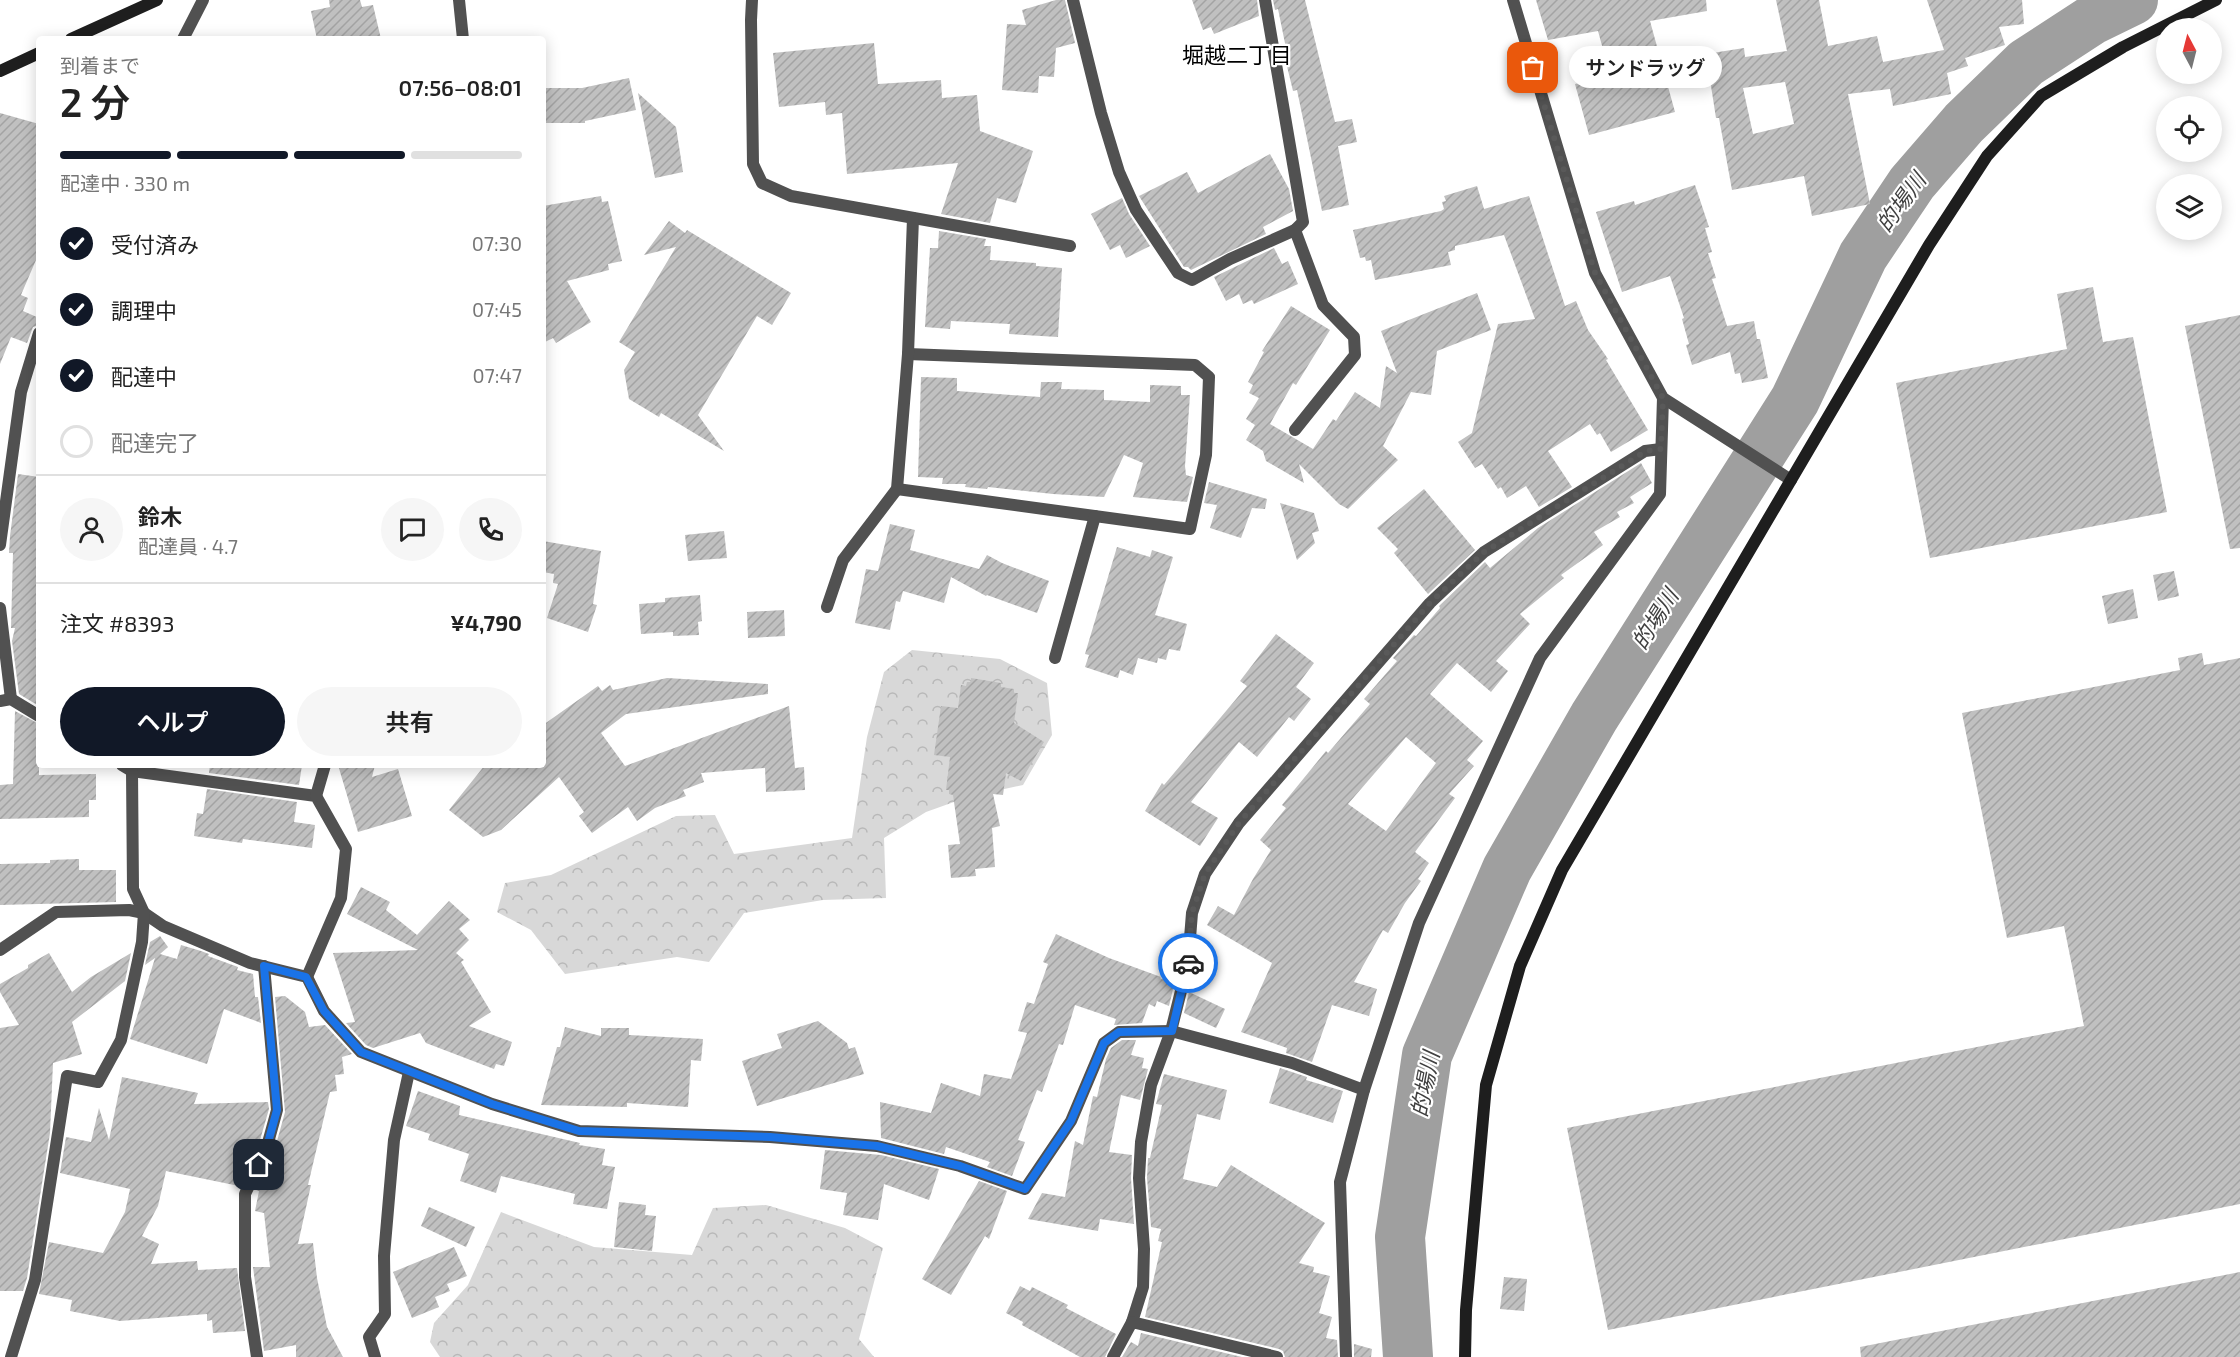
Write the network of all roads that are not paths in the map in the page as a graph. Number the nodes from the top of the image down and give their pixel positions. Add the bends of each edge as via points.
1 (157, 0) edge
2 (202, 0) edge
3 (459, 0) edge
4 (752, 0) edge
5 (1073, 0) edge
6 (1265, 0) edge
7 (1513, 0) edge
8 (2216, 0) edge
9 (78, 36) edge
10 (184, 36) edge
11 (463, 36) edge
12 (36, 54) edge
13 (0, 71) edge
14 (913, 218) junction
15 (1294, 230) junction
16 (1070, 246) dead end
17 (36, 343) edge
18 (908, 354) junction
19 (1663, 398) junction
20 (1295, 430) dead end
21 (1661, 449) junction
22 (1791, 480) junction
23 (897, 489) junction
24 (1095, 516) junction
25 (0, 545) edge
26 (827, 607) dead end
27 (0, 608) edge
28 (1055, 658) dead end
29 (5, 700) edge
30 (36, 715) edge
31 (127, 768) edge
32 (324, 768) edge
33 (316, 796) junction
34 (144, 914) junction
35 (0, 950) edge
36 (264, 966) junction
37 (306, 977) junction
38 (1172, 1031) junction
39 (409, 1072) junction
40 (1364, 1090) junction
41 (1132, 1322) junction
42 (11, 1357) edge
43 (257, 1357) edge
44 (375, 1357) edge
45 (1113, 1357) edge
46 (1277, 1357) edge
47 (1346, 1357) edge
48 (1465, 1357) edge

1 - 9 street
2 - 10 street
3 - 11 street
4 - 14 street via 753,164 762,183 792,196
5 - 15 street via 1119,172 1136,210 1178,273 1192,280
6 - 15 street via 1303,222
7 - 19 street via 1595,273
8 - 22 street via 2123,47 2041,96 1986,156
12 - 13 street
14 - 16 street
14 - 18 street
15 - 20 street via 1323,305 1354,337 1355,355
17 - 25 street via 21,392
18 - 23 street
18 - 24 street via 1195,365 1209,377 1206,455 1190,529
19 - 21 street
19 - 22 street
21 - 38 street via 1646,451 1484,552 1430,603 1239,823 1205,874 1192,913 1188,963
21 - 40 street via 1660,494 1540,658 1419,923
22 - 48 street via 1562,870 1520,966 1486,1085
23 - 24 street
23 - 26 street via 843,560
24 - 28 street
27 - 29 street
29 - 30 street
31 - 33 street
31 - 34 street via 133,889
32 - 33 street
33 - 37 street via 346,849 341,898
34 - 35 street via 129,910 56,912
34 - 36 street via 163,926
34 - 42 street via 122,1040 98,1082 67,1076 35,1281
36 - 37 street
36 - 43 street via 277,1110 266,1150 245,1194 245,1277
37 - 39 street via 324,1011 361,1052
38 - 39 street via 1119,1032 1104,1043 1071,1121 1025,1189 960,1166 877,1146 770,1137 579,1131 492,1104
38 - 40 street via 1292,1064
38 - 41 street via 1151,1085 1141,1142 1143,1287
39 - 44 street via 393,1140 384,1256 385,1314 369,1337
40 - 47 street via 1340,1182
41 - 45 street
41 - 46 street

